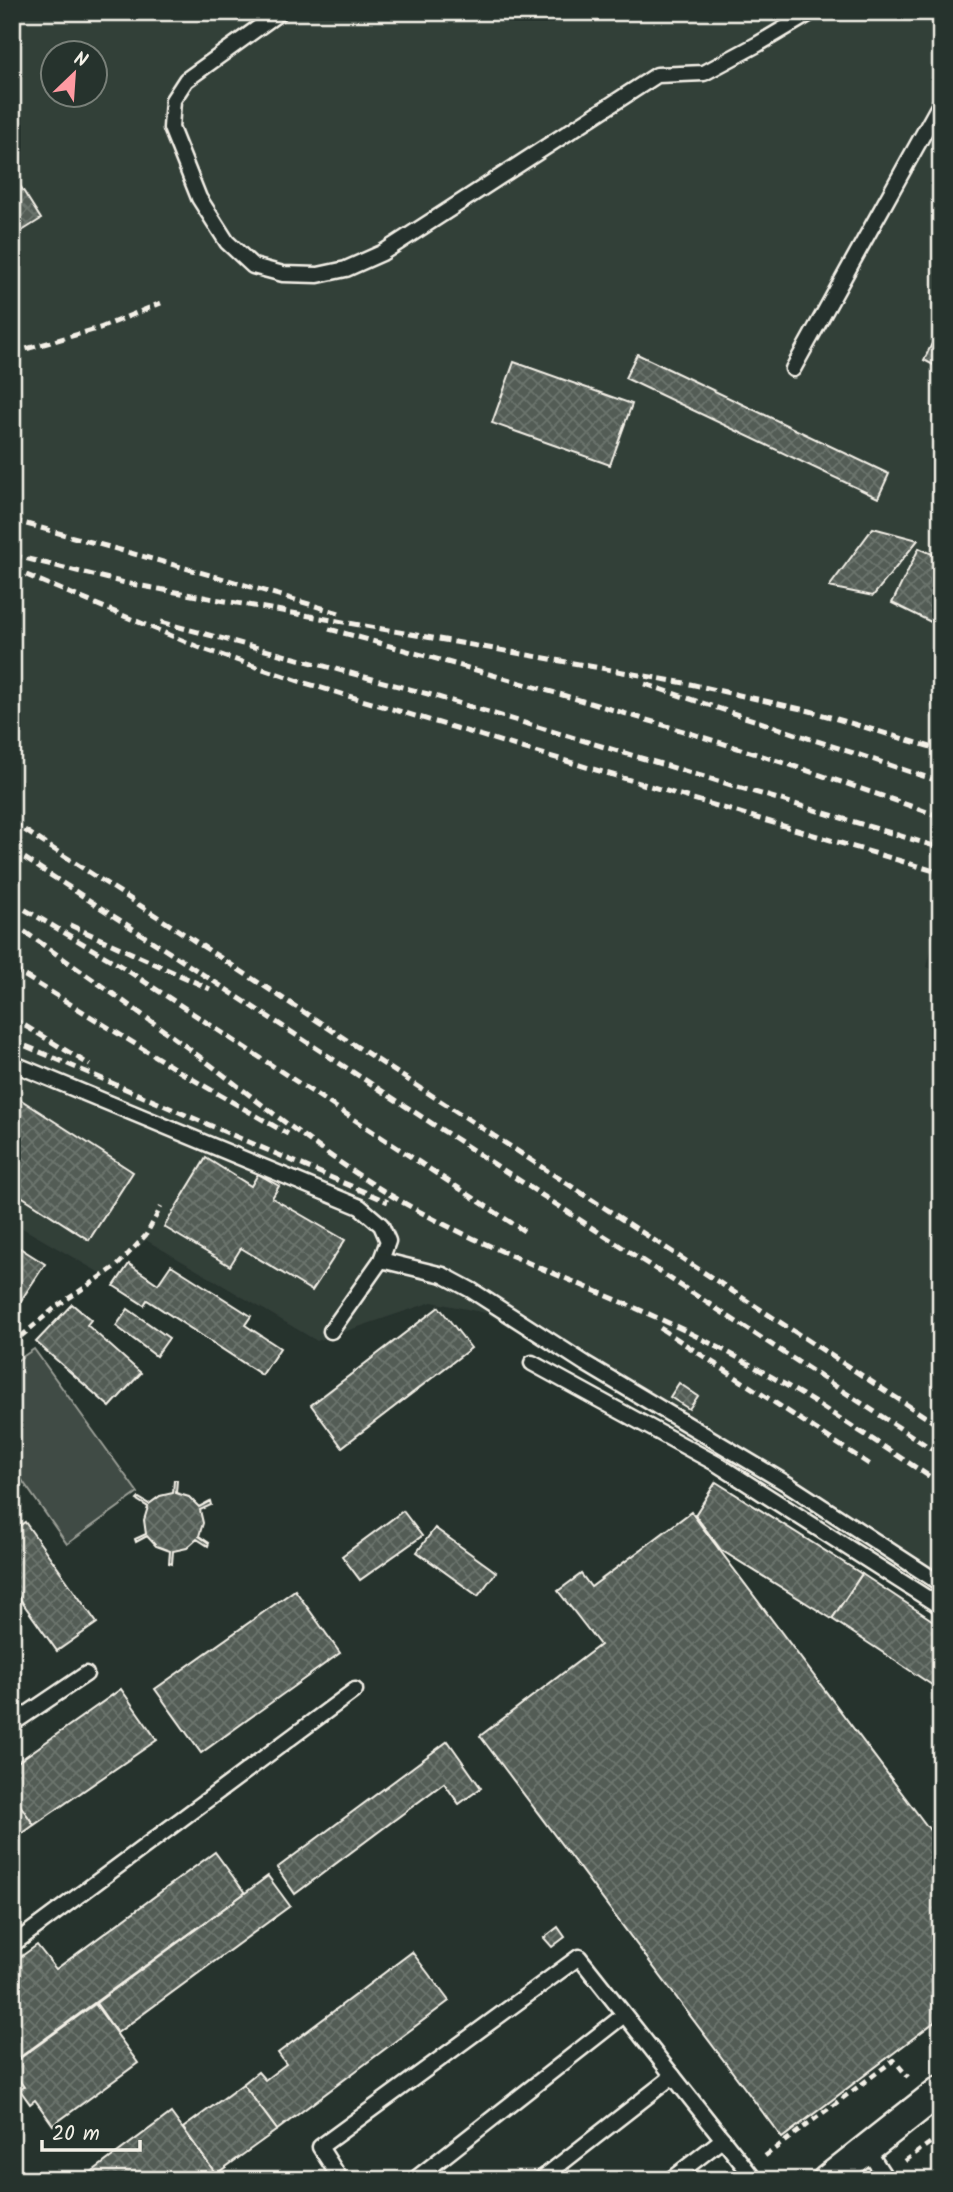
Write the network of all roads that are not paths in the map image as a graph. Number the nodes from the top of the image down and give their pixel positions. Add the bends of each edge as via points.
1 (280, 12) edge
2 (812, 12) edge
3 (941, 102) edge
4 (793, 369) dead end
5 (12, 1063) edge
6 (381, 1260) junction
7 (331, 1331) dead end
8 (532, 1363) dead end
9 (941, 1584) edge
10 (941, 1607) edge
11 (86, 1674) dead end
12 (355, 1690) dead end
13 (14, 1720) edge
14 (12, 1945) edge
15 (624, 2015) junction
16 (673, 2076) junction
17 (934, 2095) edge
18 (723, 2139) junction
19 (866, 2148) junction
20 (886, 2178) edge
21 (341, 2180) edge
22 (414, 2180) edge
23 (540, 2180) edge
24 (670, 2180) edge
25 (755, 2180) edge
26 (827, 2180) edge

1 - 2 lane via 186,80 173,100 171,128 199,198 227,242 253,266 283,274 318,275 382,253 657,75 704,73
3 - 4 lane
5 - 6 lane via 360,1207 381,1225 388,1241
6 - 7 lane
6 - 9 lane via 443,1275 471,1290
8 - 10 lane via 718,1464
11 - 13 lane
12 - 14 lane
15 - 16 lane
15 - 21 lane via 579,1957 320,2147
15 - 22 lane
16 - 18 lane
16 - 23 lane
17 - 19 street
18 - 24 lane
18 - 25 lane
19 - 20 lane
19 - 26 street

